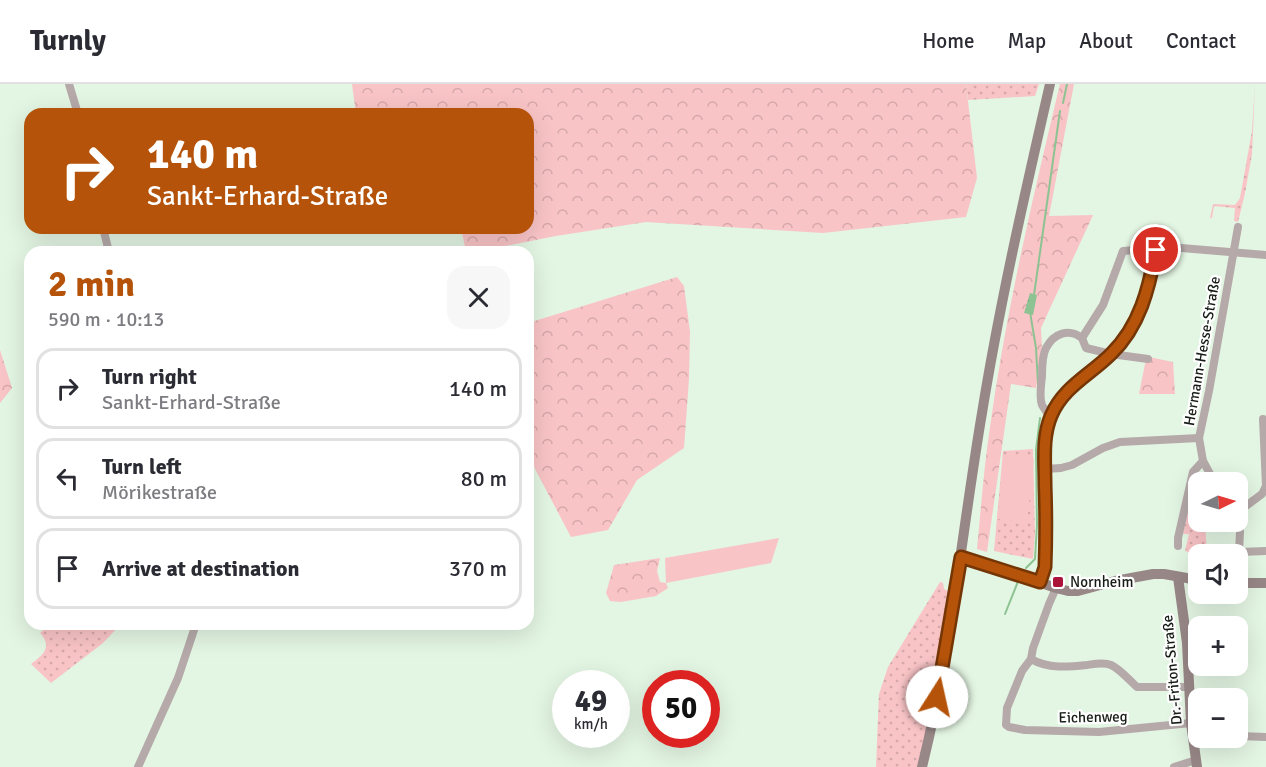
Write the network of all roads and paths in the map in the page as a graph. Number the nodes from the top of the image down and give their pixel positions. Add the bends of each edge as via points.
1 (69, 84) edge
2 (1050, 84) edge
3 (76, 108) edge
4 (1238, 227) dead end
5 (1159, 228) dead end
6 (1156, 248) junction
7 (1233, 252) junction
8 (1266, 255) edge
9 (1082, 338) junction
10 (1111, 354) junction
11 (1148, 359) dead end
12 (1050, 417) junction
13 (1263, 418) dead end
14 (1199, 438) junction
15 (1203, 461) junction
16 (1045, 469) junction
17 (1209, 472) edge
18 (1248, 504) edge
19 (1178, 546) dead end
20 (1266, 551) edge
21 (1248, 552) edge
22 (961, 557) junction
23 (1178, 577) junction
24 (1188, 578) edge
25 (1040, 582) junction
26 (1248, 583) edge
27 (1266, 583) edge
28 (1056, 588) junction
29 (194, 630) edge
30 (1030, 659) junction
31 (1190, 687) joint
32 (1188, 723) edge
33 (1248, 736) edge
34 (1266, 737) edge
35 (1196, 748) edge
36 (1197, 763) edge
37 (138, 767) edge
38 (922, 767) edge
39 (1174, 767) edge

1 - 3 street
2 - 22 main road via 1000,310
4 - 7 street, Hermann-Hesse-Straße
5 - 6 street
6 - 7 street
6 - 9 street via 1123,251 1106,299
6 - 10 street via 1149,288 1136,320
7 - 8 street
7 - 14 street, Hermann-Hesse-Straße
9 - 10 street via 1086,348
9 - 12 street via 1061,333 1046,349 1040,397
10 - 11 street
10 - 12 street via 1066,392
12 - 16 street
13 - 18 street via 1266,486
14 - 15 street, Hermann-Hesse-Straße
14 - 16 street via 1120,442 1072,465
15 - 17 street, Hermann-Hesse-Straße
15 - 19 street via 1193,472
16 - 25 street via 1045,567
20 - 21 street
22 - 25 main road
22 - 38 main road
23 - 24 main road
23 - 28 main road via 1146,574 1078,591
23 - 31 main road, Dr.-Friton-Straße
25 - 28 main road
26 - 27 main road
28 - 30 street
29 - 37 street via 178,678
30 - 31 street via 1053,666 1110,664 1137,687
30 - 32 street, Eichenweg via 1007,708 1009,728 1102,732
33 - 34 street
35 - 36 main road, Dr.-Friton-Straße
36 - 39 street

